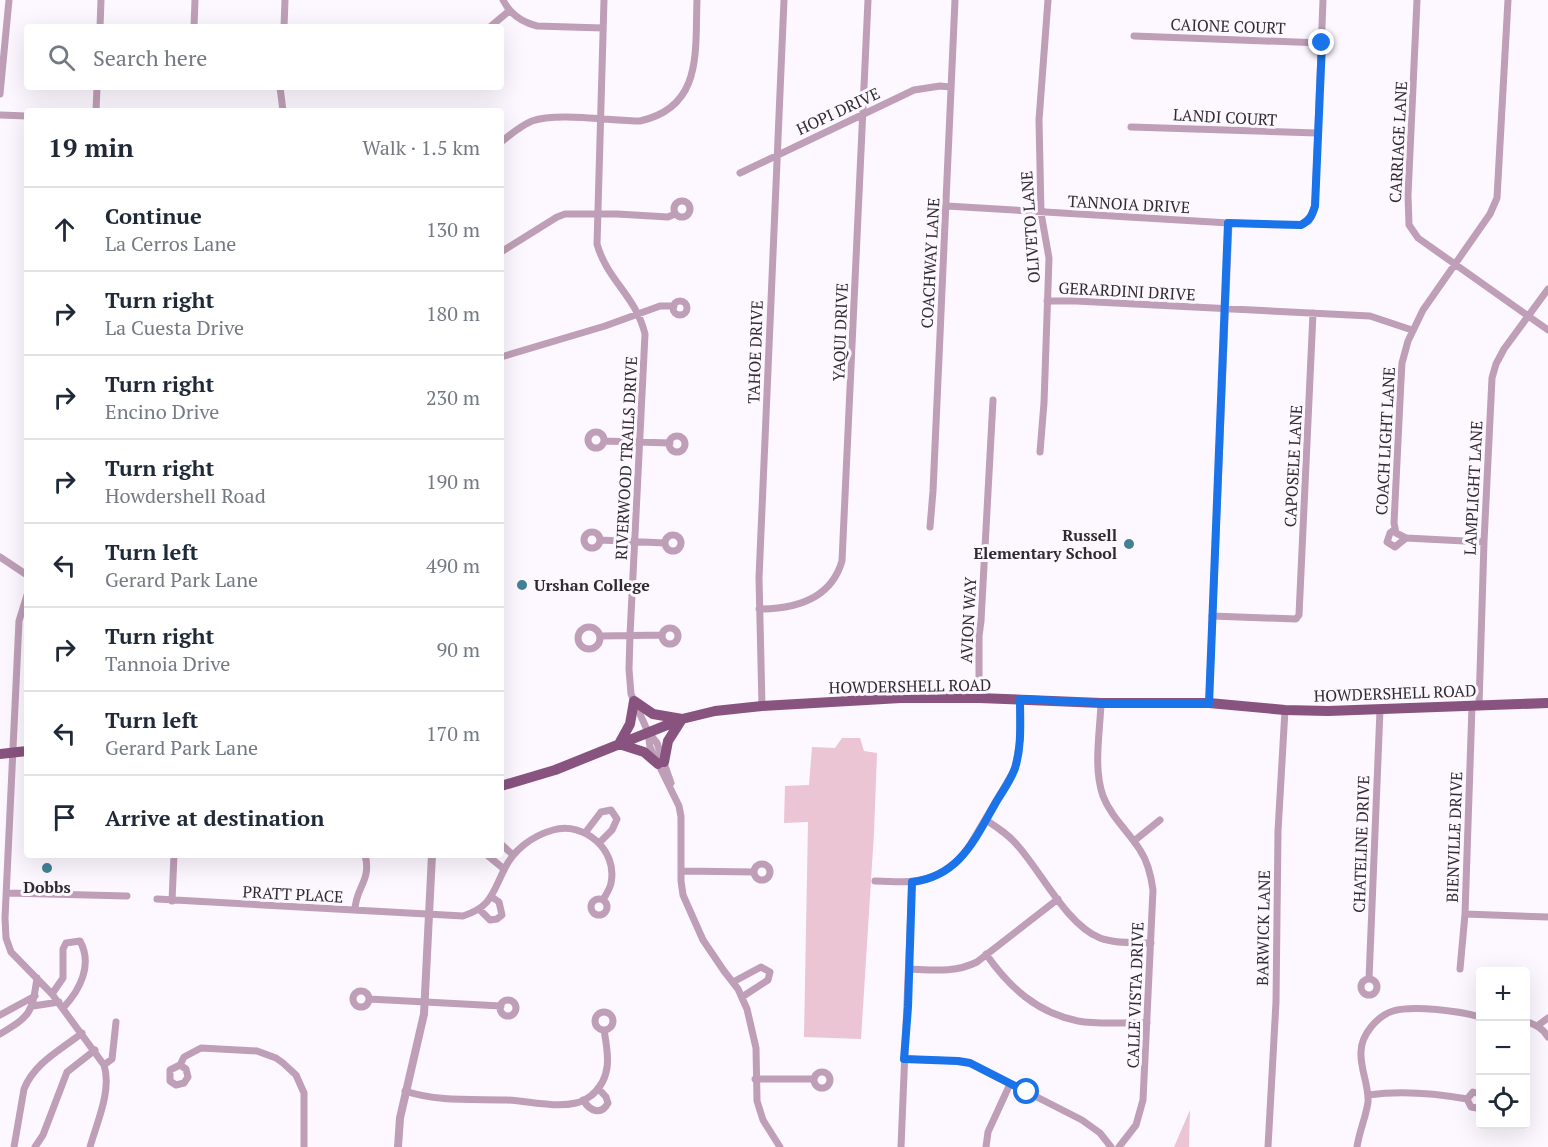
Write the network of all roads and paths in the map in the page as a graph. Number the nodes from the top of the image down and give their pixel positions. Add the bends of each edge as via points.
1 (9, 0) edge
2 (101, 0) edge
3 (195, 0) edge
4 (285, 0) edge
5 (503, 0) edge
6 (604, 0) edge
7 (697, 0) edge
8 (783, 0) edge
9 (868, 0) edge
10 (955, 0) edge
11 (1047, 0) edge
12 (1323, 0) edge
13 (1418, 0) edge
14 (1508, 0) edge
15 (509, 10) junction
16 (100, 24) edge
17 (194, 24) edge
18 (284, 24) edge
19 (493, 24) edge
20 (603, 28) junction
21 (1134, 36) dead end
22 (1322, 43) junction
23 (950, 87) junction
24 (97, 90) edge
25 (280, 90) edge
26 (0, 94) edge
27 (96, 108) edge
28 (283, 108) edge
29 (863, 114) junction
30 (0, 115) edge
31 (24, 116) edge
32 (602, 121) junction
33 (1131, 127) dead end
34 (1317, 133) junction
35 (504, 140) edge
36 (777, 155) junction
37 (740, 173) dead end
38 (947, 206) junction
39 (1041, 213) junction
40 (597, 214) junction
41 (675, 214) dead end
42 (1228, 223) junction
43 (504, 250) edge
44 (1454, 264) junction
45 (1548, 289) edge
46 (1047, 301) junction
47 (674, 306) dead end
48 (1224, 309) junction
49 (1313, 313) junction
50 (638, 314) junction
51 (1529, 317) junction
52 (1412, 330) junction
53 (1548, 330) edge
54 (504, 356) edge
55 (993, 400) dead end
56 (604, 441) dead end
57 (640, 442) junction
58 (670, 443) dead end
59 (1040, 452) dead end
60 (930, 527) dead end
61 (1395, 529) junction
62 (1406, 538) junction
63 (600, 540) dead end
64 (634, 541) junction
65 (1484, 542) junction
66 (665, 543) dead end
67 (0, 557) edge
68 (24, 573) edge
69 (24, 605) edge
70 (759, 609) junction
71 (1212, 616) junction
72 (630, 635) junction
73 (662, 635) dead end
74 (600, 636) dead end
75 (979, 698) junction
76 (1020, 699) junction
77 (634, 701) junction
78 (1101, 703) junction
79 (1548, 703) edge
80 (1209, 704) junction
81 (1476, 705) junction
82 (762, 706) junction
83 (1285, 710) junction
84 (1380, 710) junction
85 (682, 719) junction
86 (648, 732) junction
87 (618, 744) junction
88 (24, 751) edge
89 (13, 752) junction
90 (0, 754) edge
91 (661, 763) junction
92 (504, 785) edge
93 (986, 820) junction
94 (1160, 820) dead end
95 (585, 833) junction
96 (1134, 841) junction
97 (599, 843) junction
98 (504, 847) edge
99 (513, 855) junction
100 (174, 858) edge
101 (368, 858) edge
102 (432, 858) edge
103 (491, 858) edge
104 (504, 869) junction
105 (681, 871) junction
106 (754, 872) dead end
107 (875, 881) dead end
108 (912, 882) junction
109 (127, 896) dead end
110 (4, 897) edge
111 (492, 897) junction
112 (157, 899) dead end
113 (1058, 899) junction
114 (603, 900) dead end
115 (172, 901) junction
116 (479, 909) junction
117 (355, 910) junction
118 (428, 914) junction
119 (1465, 914) junction
120 (1548, 917) edge
121 (2, 927) edge
122 (1151, 943) junction
123 (987, 954) junction
124 (909, 969) junction
125 (1460, 969) dead end
126 (38, 978) junction
127 (1369, 979) dead end
128 (733, 982) junction
129 (52, 994) junction
130 (35, 996) junction
131 (742, 997) junction
132 (369, 999) dead end
133 (424, 1002) junction
134 (61, 1005) junction
135 (33, 1006) junction
136 (501, 1006) dead end
137 (0, 1015) edge
138 (1476, 1016) edge
139 (1548, 1018) edge
140 (116, 1022) dead end
141 (1147, 1023) junction
142 (1530, 1023) edge
143 (1537, 1026) junction
144 (604, 1030) dead end
145 (82, 1033) junction
146 (0, 1034) edge
147 (1547, 1034) edge
148 (95, 1050) junction
149 (904, 1059) junction
150 (104, 1065) junction
151 (180, 1065) dead end
152 (755, 1079) junction
153 (814, 1079) dead end
154 (1010, 1084) junction
155 (598, 1088) junction
156 (405, 1091) junction
157 (1476, 1093) edge
158 (1368, 1095) junction
159 (1467, 1099) junction
160 (584, 1100) junction
161 (1476, 1108) edge
162 (14, 1147) edge
163 (35, 1147) edge
164 (90, 1147) edge
165 (304, 1147) edge
166 (398, 1147) edge
167 (780, 1147) edge
168 (902, 1147) edge
169 (986, 1147) edge
170 (1111, 1147) edge
171 (1119, 1147) edge
172 (1268, 1147) edge
173 (1357, 1147) edge

1 - 26 street
2 - 16 street
3 - 17 street
4 - 18 street
5 - 15 street
6 - 20 street, RIVERWOOD TRAILS DRIVE
7 - 32 street via 692,72 684,93 670,109 651,119
8 - 36 street, TAHOE DRIVE
9 - 29 street, YAQUI DRIVE
10 - 23 street, COACHWAY LANE
11 - 39 street, OLIVETO LANE via 1039,120
12 - 22 street
13 - 44 street, CARRIAGE LANE via 1409,225 1418,238
14 - 44 street, COACH LIGHT LANE via 1497,198
15 - 19 street
15 - 20 street via 537,26
20 - 32 street, RIVERWOOD TRAILS DRIVE
21 - 22 street, CAIONE COURT
22 - 34 street
23 - 29 street, HOPI DRIVE via 914,90
23 - 38 street, COACHWAY LANE
24 - 27 street
25 - 28 street
29 - 36 street, HOPI DRIVE
29 - 70 street, YAQUI DRIVE via 842,561 832,584 820,594 789,607
30 - 31 street
32 - 35 street via 543,118
32 - 40 street, RIVERWOOD TRAILS DRIVE
33 - 34 street, LANDI COURT
34 - 42 street, TANNOIA DRIVE via 1315,206 1309,221 1287,226
36 - 37 street, HOPI DRIVE
36 - 70 street, TAHOE DRIVE
38 - 39 street, TANNOIA DRIVE
38 - 60 street, COACHWAY LANE
39 - 42 street, TANNOIA DRIVE
39 - 46 street, OLIVETO LANE via 1049,258
40 - 41 street
40 - 43 street via 557,217
40 - 50 street, RIVERWOOD TRAILS DRIVE via 600,255
42 - 48 street
44 - 51 street
44 - 52 street, COACH LIGHT LANE
45 - 51 street, LAMPLIGHT LANE
46 - 48 street, GERARDINI DRIVE
46 - 59 street, OLIVETO LANE
47 - 50 street via 667,304
48 - 49 street, GERARDINI DRIVE
48 - 71 street
49 - 52 street, GERARDINI DRIVE via 1371,316
49 - 71 street, CAPOSELE LANE via 1299,615 1296,619
50 - 54 street
50 - 57 street, RIVERWOOD TRAILS DRIVE via 645,334
51 - 53 street
51 - 65 street, LAMPLIGHT LANE via 1499,357 1492,378
52 - 61 street, COACH LIGHT LANE via 1402,363
55 - 75 street, AVION WAY
56 - 57 street
57 - 58 street
57 - 64 street, RIVERWOOD TRAILS DRIVE
61 - 62 street, COACH LIGHT LANE via 1400,537
61 - 62 street via 1387,538 1389,545 1395,547
62 - 65 street
63 - 64 street
64 - 66 street
64 - 72 street, RIVERWOOD TRAILS DRIVE
65 - 81 street, LAMPLIGHT LANE
67 - 68 street
69 - 89 street via 19,621
70 - 82 street, TAHOE DRIVE
71 - 80 street
72 - 73 street
72 - 74 street
72 - 77 street, RIVERWOOD TRAILS DRIVE via 629,669
75 - 76 main road, HOWDERSHELL ROAD
75 - 82 main road, HOWDERSHELL ROAD
76 - 78 main road, HOWDERSHELL ROAD
76 - 93 street via 1015,769
77 - 85 main road via 653,714
77 - 86 street, RIVERWOOD TRAILS DRIVE
77 - 87 main road via 630,724
78 - 80 main road, HOWDERSHELL ROAD
78 - 96 street, CALLE VISTA DRIVE via 1100,787 1112,813
79 - 81 main road, HOWDERSHELL ROAD
80 - 83 main road, HOWDERSHELL ROAD
81 - 84 main road, HOWDERSHELL ROAD
81 - 119 street, BIENVILLE DRIVE
82 - 85 main road, HOWDERSHELL ROAD
83 - 84 main road, HOWDERSHELL ROAD
83 - 172 street, BARWICK LANE
84 - 127 street, CHATELINE DRIVE
85 - 86 main road, HOWDERSHELL ROAD
85 - 91 main road via 668,741
86 - 87 main road, HOWDERSHELL ROAD
86 - 91 street, RIVERWOOD TRAILS DRIVE via 657,743
87 - 91 main road via 644,752
87 - 92 main road, HOWDERSHELL ROAD via 555,770
88 - 89 main road
89 - 90 main road
89 - 110 street
91 - 105 street, RIVERWOOD TRAILS DRIVE via 681,817
93 - 108 street via 958,862 931,879
93 - 113 street via 1017,844
94 - 96 street
95 - 97 street
95 - 97 street via 601,812 611,810 616,823
95 - 99 street via 553,830 529,841
96 - 122 street, CALLE VISTA DRIVE via 1152,880
97 - 114 street via 611,868 611,883
98 - 99 street
99 - 104 street
100 - 115 street
101 - 117 street via 365,882
102 - 118 street
103 - 104 street
104 - 111 street
105 - 106 street
105 - 128 street via 683,895 696,924
107 - 108 street
108 - 124 street
109 - 110 street
110 - 121 street
111 - 116 street
111 - 116 street via 499,902 502,915 490,920
112 - 115 street, PRATT PLACE
113 - 122 street via 1095,936
113 - 123 street
115 - 117 street, PRATT PLACE
116 - 118 street, PRATT PLACE via 463,916
117 - 118 street, PRATT PLACE
118 - 133 street
119 - 120 street
119 - 125 street, BIENVILLE DRIVE
121 - 126 street via 11,952
122 - 141 street, CALLE VISTA DRIVE
123 - 124 street via 957,969
123 - 141 street via 1019,992 1054,1014 1078,1021
124 - 149 street
126 - 129 street
126 - 130 street
128 - 131 street
128 - 131 street via 761,967 770,972 768,980
129 - 134 street
129 - 134 street via 63,978 66,943 80,941 85,962 82,981 72,998
130 - 135 street
130 - 137 street
131 - 152 street via 752,1021
132 - 133 street
133 - 136 street
133 - 156 street via 423,1022
134 - 135 street
134 - 145 street
135 - 146 street via 23,1020
138 - 158 street via 1434,1010 1393,1011 1383,1015 1369,1029 1362,1044 1361,1062
139 - 143 street
140 - 150 street via 112,1059
141 - 171 street, CALLE VISTA DRIVE via 1143,1100 1136,1125
142 - 143 street
143 - 147 street
144 - 155 street via 609,1061
145 - 148 street
145 - 162 street via 37,1067 27,1081
148 - 150 street
148 - 163 street via 67,1072
149 - 154 street via 970,1063
149 - 168 street
150 - 164 street via 106,1088
151 - 165 street via 184,1057 201,1048 257,1051 283,1062 296,1075 304,1093
152 - 153 street
152 - 167 street via 760,1111
154 - 169 street via 988,1132
154 - 170 street via 1091,1126
155 - 160 street
155 - 160 street via 606,1097 605,1108 595,1111
156 - 160 street via 436,1098 552,1104
156 - 166 street
157 - 159 street
158 - 159 street via 1417,1092
158 - 173 street
159 - 161 street

